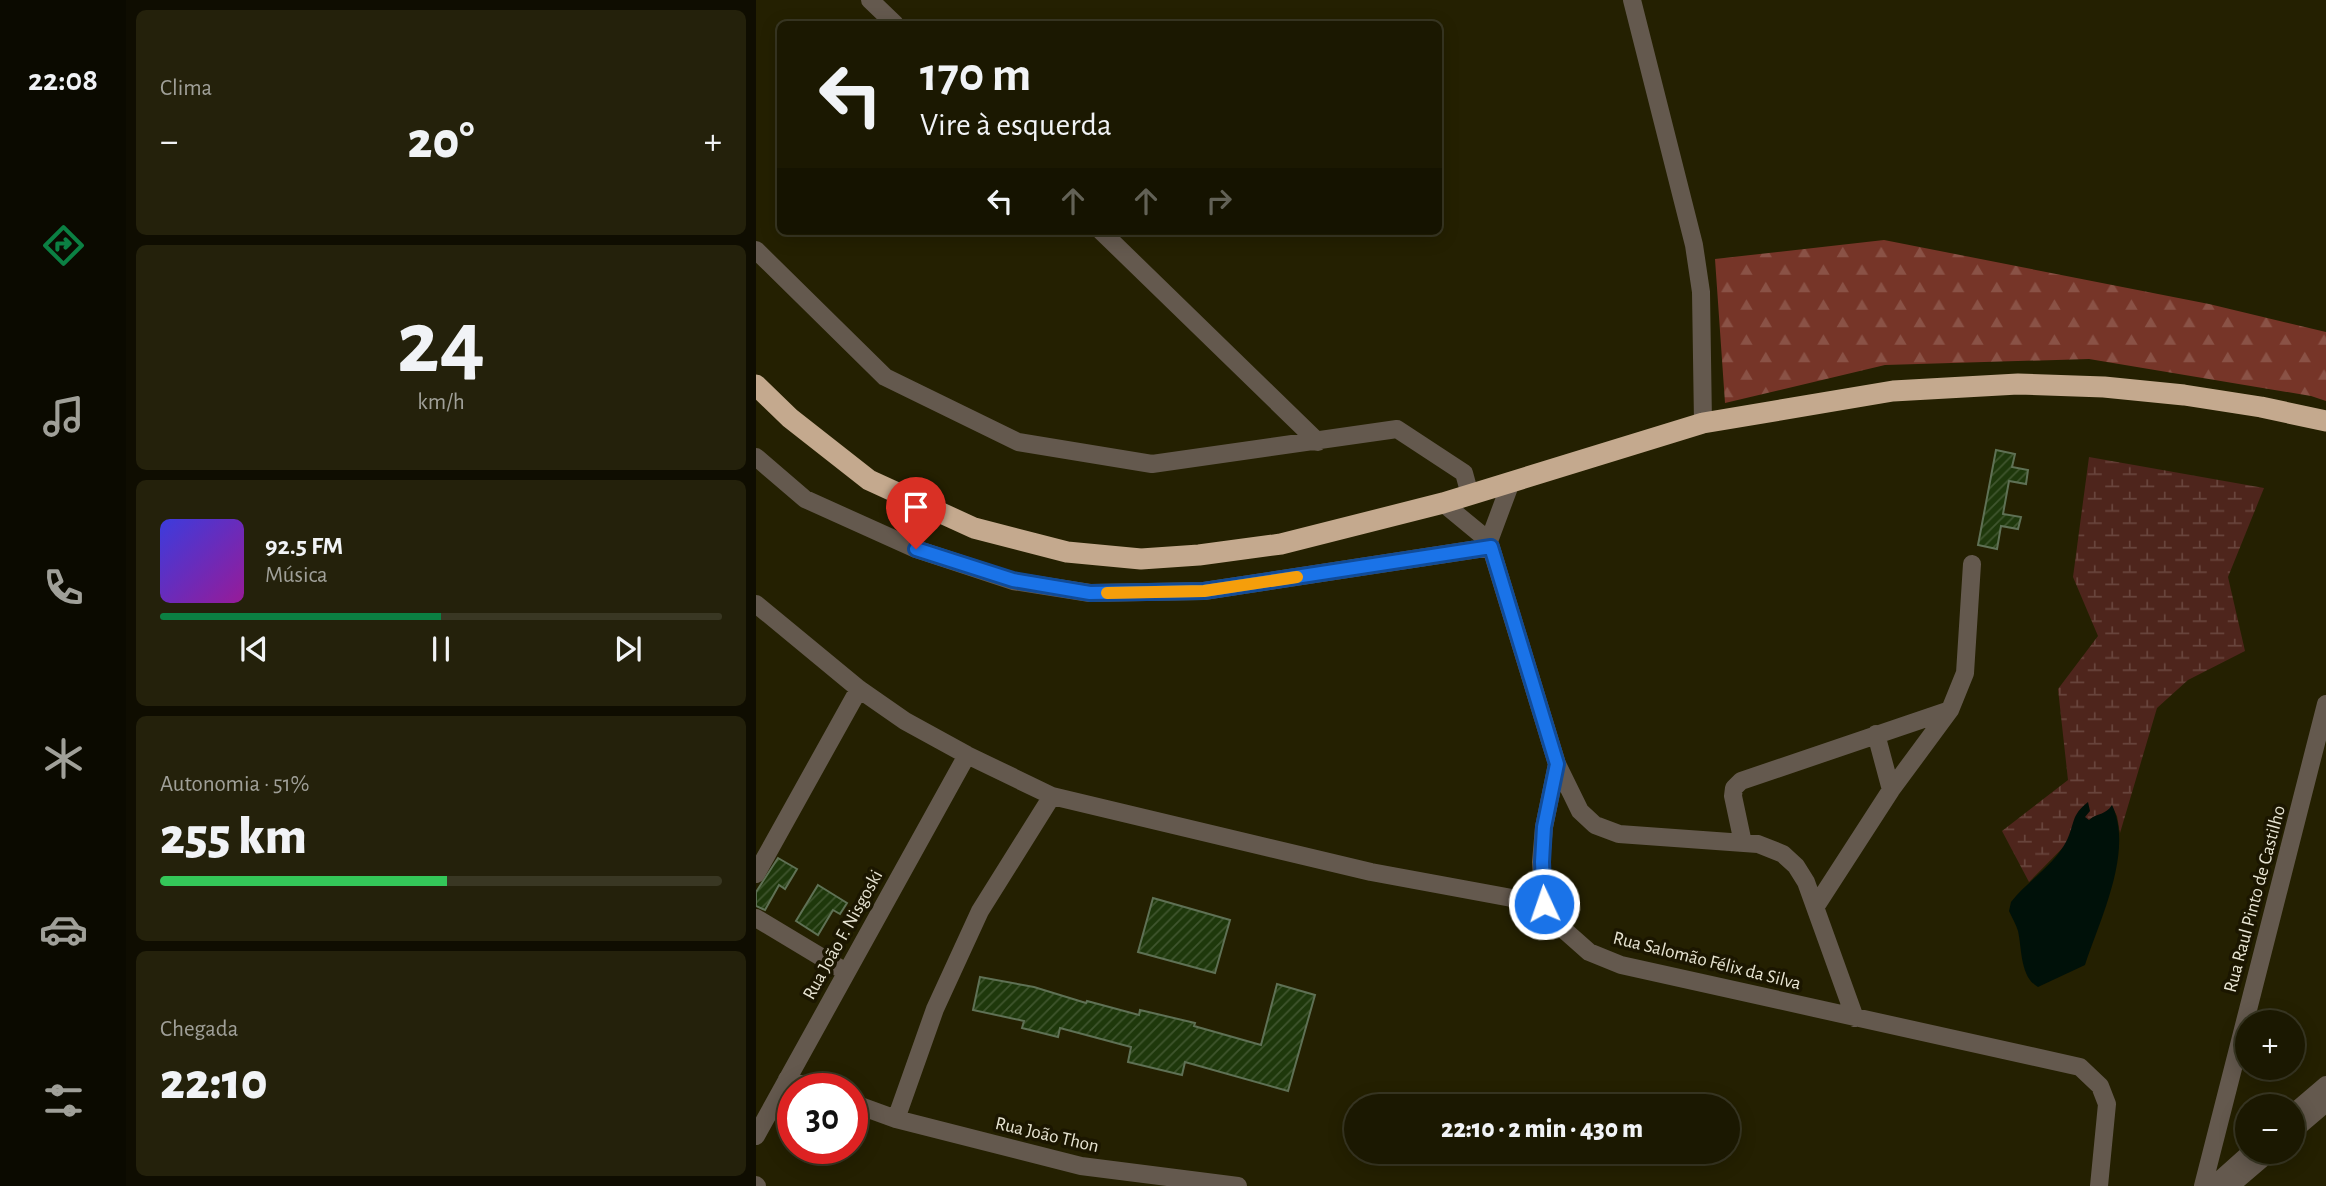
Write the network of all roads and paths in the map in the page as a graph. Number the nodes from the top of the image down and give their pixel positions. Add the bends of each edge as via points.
1 (870, 0) edge
2 (1632, 0) edge
3 (892, 21) edge
4 (1105, 235) edge
5 (756, 250) edge
6 (756, 385) edge
7 (2326, 421) edge
8 (1703, 422) junction
9 (1318, 442) junction
10 (756, 457) edge
11 (1511, 482) junction
12 (1470, 495) junction
13 (1443, 503) junction
14 (1490, 544) junction
15 (1972, 565) dead end
16 (756, 604) edge
17 (859, 689) junction
18 (2326, 704) edge
19 (1950, 710) junction
20 (1876, 734) junction
21 (967, 755) junction
22 (1557, 764) junction
23 (2319, 765) edge
24 (1891, 790) junction
25 (1052, 796) junction
26 (1743, 843) junction
27 (756, 874) edge
28 (1544, 904) junction
29 (1816, 906) junction
30 (756, 918) edge
31 (846, 972) junction
32 (1855, 1018) junction
33 (790, 1073) edge
34 (2326, 1085) edge
35 (777, 1097) edge
36 (2305, 1103) edge
37 (2326, 1103) edge
38 (868, 1109) edge
39 (896, 1119) junction
40 (2305, 1121) edge
41 (756, 1136) edge
42 (2238, 1164) edge
43 (2256, 1164) edge
44 (1238, 1186) edge
45 (2099, 1186) edge
46 (2203, 1186) edge
47 (2213, 1186) edge
48 (2230, 1186) edge

1 - 3 street
2 - 8 street via 1701,292
4 - 9 street
5 - 9 street via 885,376 1018,442 1152,464
6 - 13 highway via 869,480 974,527 1067,552 1142,559 1199,555 1281,544
7 - 8 highway via 2184,395 2018,384 1893,391
8 - 11 highway
9 - 12 street via 1397,429 1464,473
10 - 14 street via 805,499 916,549 1013,580 1090,593 1204,591
11 - 12 highway
11 - 14 street
12 - 13 highway
13 - 14 street
14 - 22 street
15 - 19 street via 1965,673
16 - 17 street
17 - 21 street
17 - 27 street
18 - 23 street, Rua Raul Pinto de Castilho
19 - 20 street
19 - 24 street
20 - 24 street
20 - 26 street via 1741,782 1733,796
21 - 25 street
21 - 31 street, Rua João F. Nisgoski
22 - 26 street via 1580,811 1595,825 1619,834
22 - 28 street via 1544,827
23 - 46 street, Rua Raul Pinto de Castilho
24 - 29 street
25 - 28 street via 1371,872
25 - 39 street via 980,911 935,1009
26 - 29 street via 1783,854 1796,866
28 - 32 street, Rua Salomão Félix da Silva via 1554,921 1589,952 1621,965
29 - 32 street
30 - 31 street
31 - 33 street, Rua João F. Nisgoski
32 - 45 street, Rua Salomão Félix da Silva via 2080,1068 2100,1086 2107,1104
34 - 36 street
35 - 41 street, Rua João F. Nisgoski
37 - 40 street
38 - 39 street, Rua João Thon
39 - 44 street, Rua João Thon via 1081,1166
42 - 47 street
43 - 48 street

